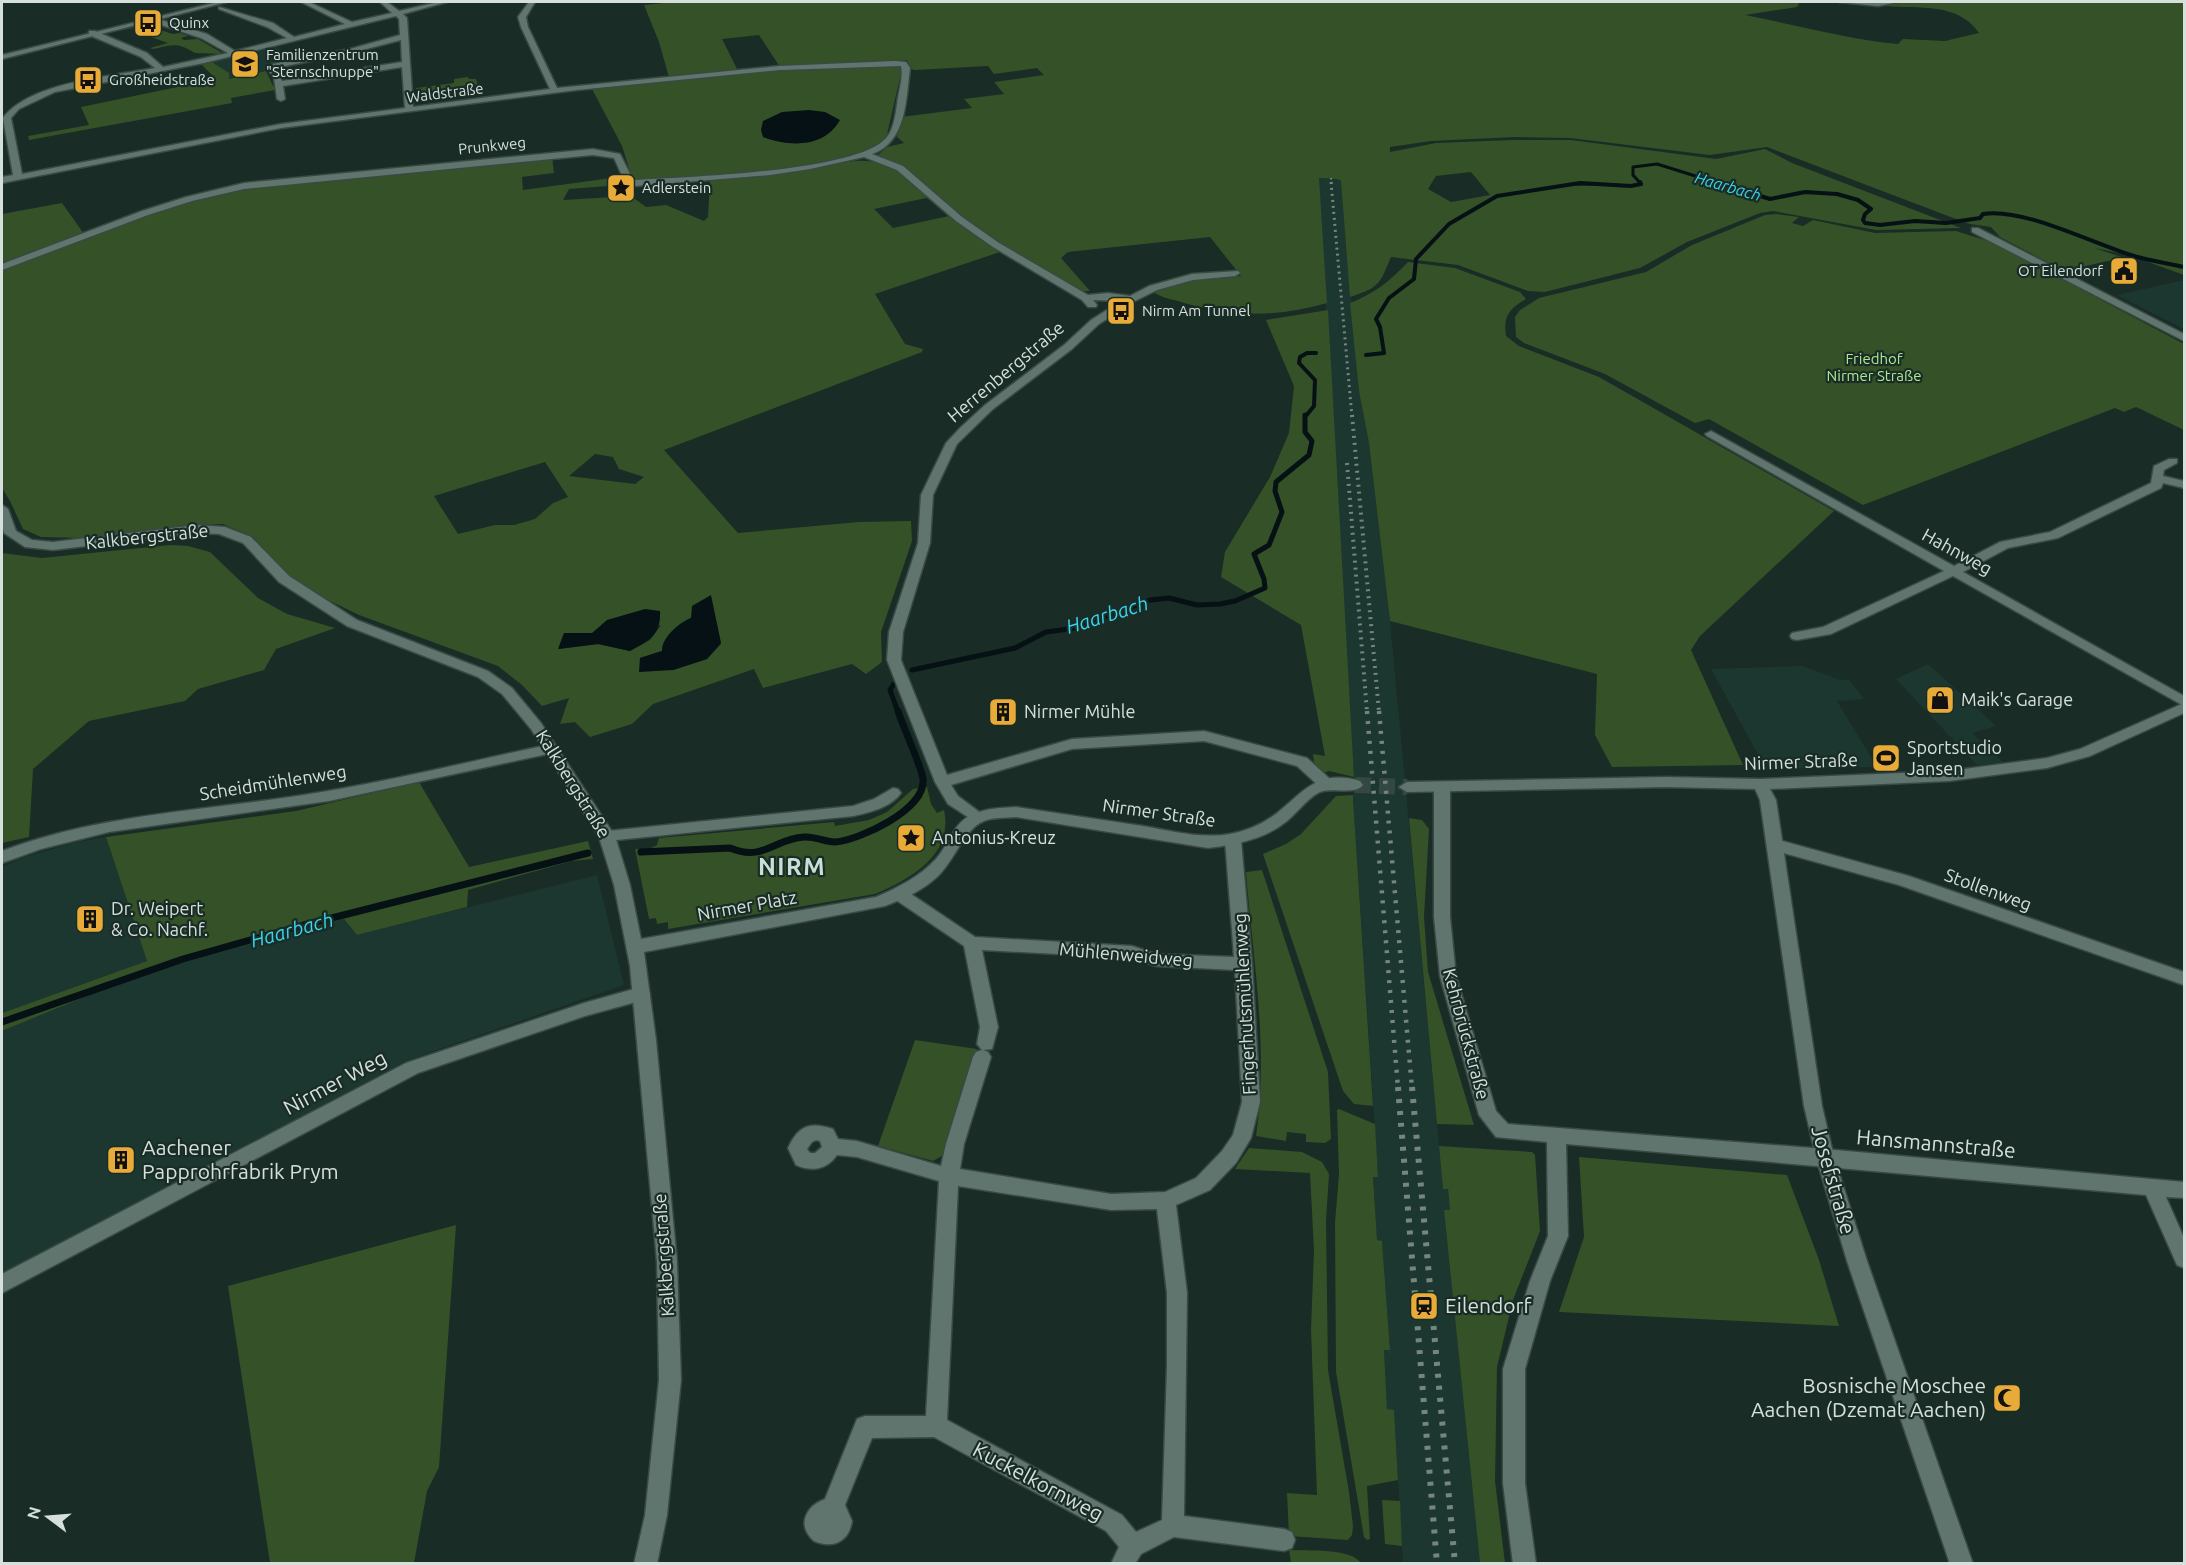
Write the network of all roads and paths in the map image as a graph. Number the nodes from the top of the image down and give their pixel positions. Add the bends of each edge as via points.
1 (304, 2) edge
2 (383, 2) edge
3 (444, 2) edge
4 (532, 2) edge
5 (1842, 2) edge
6 (1896, 2) edge
7 (223, 5) edge
8 (397, 11) junction
9 (161, 22) dead end
10 (350, 24) junction
11 (92, 33) junction
12 (403, 36) junction
13 (293, 39) junction
14 (235, 54) junction
15 (2, 57) edge
16 (895, 63) joint
17 (405, 64) junction
18 (161, 69) junction
19 (279, 84) junction
20 (555, 91) junction
21 (282, 99) dead end
22 (409, 111) junction
23 (5, 129) edge
24 (867, 155) junction
25 (18, 176) junction
26 (2, 180) edge
27 (1975, 230) dead end
28 (2, 267) edge
29 (1235, 273) dead end
30 (1086, 298) junction
31 (1131, 299) junction
32 (1095, 322) junction
33 (2184, 338) edge
34 (1711, 435) dead end
35 (2173, 461) dead end
36 (2158, 478) junction
37 (2184, 485) edge
38 (2, 509) edge
39 (1954, 571) junction
40 (1797, 636) dead end
41 (2184, 702) edge
42 (2184, 708) edge
43 (552, 749) junction
44 (942, 782) junction
45 (1326, 784) junction
46 (1355, 784) tunnel mouth
47 (1760, 784) junction
48 (1407, 787) tunnel mouth
49 (1442, 787) junction
50 (893, 793) dead end
51 (976, 818) junction
52 (607, 836) junction
53 (1233, 840) junction
54 (1775, 844) junction
55 (2, 857) edge
56 (899, 894) junction
57 (972, 943) junction
58 (634, 947) junction
59 (1244, 964) junction
60 (2184, 979) edge
61 (641, 994) junction
62 (1503, 1131) joint
63 (1556, 1135) junction
64 (832, 1147) dead end
65 (1825, 1157) junction
66 (949, 1176) junction
67 (2152, 1187) junction
68 (2184, 1190) edge
69 (1166, 1200) junction
70 (2184, 1259) edge
71 (2, 1284) edge
72 (936, 1426) junction
73 (832, 1509) dead end
74 (1173, 1526) junction
75 (1284, 1540) dead end
76 (1128, 1555) edge
77 (645, 1563) edge
78 (1525, 1563) edge
79 (1962, 1563) edge

1 - 10 street
2 - 8 street
3 - 8 street
4 - 20 street via 522,17 523,24
5 - 6 street
7 - 11 street
7 - 13 street
8 - 10 street
8 - 12 street via 403,18
9 - 14 street via 204,36
10 - 13 street
11 - 15 street
11 - 18 street via 144,55
12 - 17 street
12 - 19 street via 273,66
13 - 14 street
14 - 18 street
16 - 20 street, Waldstraße via 780,68
16 - 24 street, Prunkweg via 906,68 895,129 891,139
17 - 19 street
17 - 22 street
18 - 23 street via 70,85 40,95 16,107 7,118
19 - 21 street
20 - 22 street, Waldstraße
22 - 25 street, Waldstraße via 270,128
23 - 25 street
24 - 28 street, Prunkweg via 740,175 635,183 627,180 617,156 593,152 258,184 145,213
24 - 30 street via 900,168 996,245
25 - 26 street, Waldstraße
27 - 33 street
29 - 31 street, Herrenbergstraße via 1192,277
30 - 31 street
30 - 32 street via 1094,307
31 - 32 street, Herrenbergstraße
32 - 44 street, Herrenbergstraße via 964,429 940,463 927,495 924,543 896,632 894,660
34 - 39 street, Hahnweg
35 - 36 street via 2158,468
36 - 37 street
36 - 39 street via 2157,485 2054,535 2004,545
38 - 43 street, Kalkbergstraße via 10,533 28,544 53,546 197,529 220,530 247,540 284,579 335,614 491,680 526,712
39 - 40 street via 1826,632
39 - 41 street, Hahnweg
42 - 47 street, Nirmer Straße via 2085,753 2047,763 1949,776
43 - 52 street, Kalkbergstraße
43 - 55 street, Scheidmühlenweg via 298,801 77,832
44 - 45 street via 1072,744 1204,736 1302,762
44 - 51 street, Herrenbergstraße via 953,800
45 - 46 street
45 - 53 street, Nirmer Straße via 1304,795 1266,828
47 - 49 street, Nirmer Straße
47 - 54 street, Josefstraße via 1768,800
48 - 49 street, Nirmer Straße
49 - 62 street, Kehrbrückstraße via 1442,917 1448,976 1488,1115
50 - 52 street via 879,803 854,811
51 - 53 street, Nirmer Straße via 992,812 1016,812 1208,842
51 - 56 street, Nirmer Platz via 965,826 933,872
52 - 58 street, Kalkbergstraße
53 - 59 street, Fingerhutsmühlenweg
54 - 60 street, Stollenweg via 1903,880
54 - 65 street, Josefstraße via 1813,1106
56 - 57 street
56 - 58 street, Nirmer Platz via 879,902
57 - 59 street, Mühlenweidweg via 1132,952 1156,960
57 - 66 street via 989,1027
58 - 61 street, Kalkbergstraße
59 - 69 street, Fingerhutsmühlenweg via 1251,1102 1242,1138 1203,1184
61 - 71 street, Nirmer Weg via 412,1068
61 - 77 street, Kalkbergstraße via 667,1262 670,1380 656,1515
62 - 63 street, Hansmannstraße
63 - 65 street, Hansmannstraße
63 - 78 street via 1558,1236 1514,1369 1514,1483
64 - 66 street, Fingerhutsmühlenweg via 857,1149
65 - 67 street, Hansmannstraße
65 - 79 street, Josefstraße via 1857,1262
66 - 69 street, Fingerhutsmühlenweg via 1111,1202
66 - 72 street
67 - 68 street, Hansmannstraße
67 - 70 street
69 - 74 street via 1177,1293
72 - 73 street, Kuckelkornweg via 865,1427
72 - 76 street, Kuckelkornweg via 1114,1523
74 - 75 street
74 - 76 street, Kuckelkornweg

